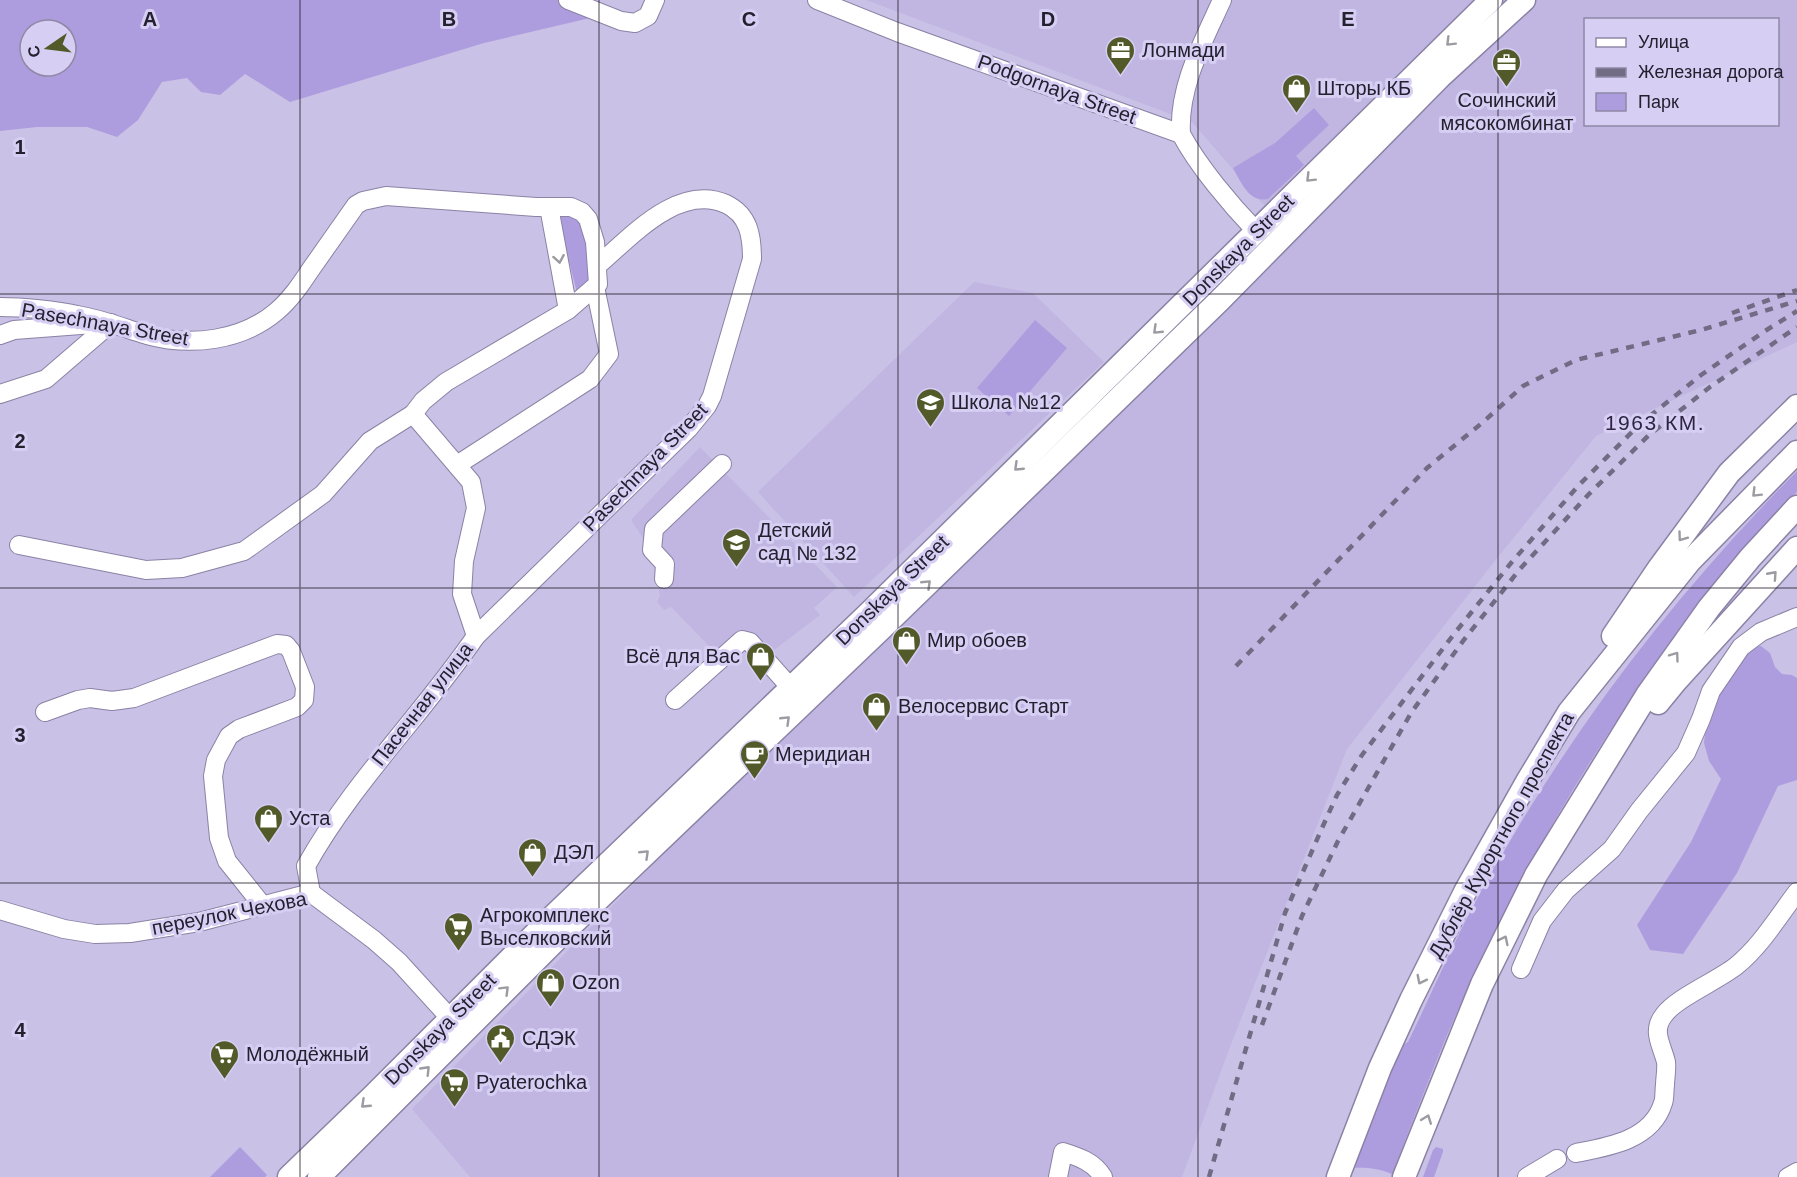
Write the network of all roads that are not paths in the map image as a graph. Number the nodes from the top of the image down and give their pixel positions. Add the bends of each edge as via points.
1 (568, 0) edge
2 (655, 0) edge
3 (817, 0) edge
4 (1222, 0) edge
5 (1491, 0) edge
6 (1524, 0) edge
7 (1181, 134) junction
8 (549, 207) junction
9 (1256, 231) junction
10 (598, 265) junction
11 (595, 287) junction
12 (0, 307) edge
13 (568, 310) junction
14 (111, 323) junction
15 (0, 335) edge
16 (0, 394) edge
17 (1797, 406) edge
18 (413, 414) junction
19 (1797, 452) edge
20 (722, 464) dead end
21 (457, 465) junction
22 (1797, 507) edge
23 (20, 545) dead end
24 (1797, 548) edge
25 (664, 579) dead end
26 (1797, 617) edge
27 (476, 636) junction
28 (791, 688) junction
29 (675, 700) dead end
30 (45, 712) dead end
31 (1569, 712) junction
32 (1574, 811) junction
33 (1797, 892) edge
34 (311, 893) junction
35 (263, 906) junction
36 (0, 910) edge
37 (1521, 969) dead end
38 (457, 1025) junction
39 (1576, 1152) dead end
40 (1557, 1159) dead end
41 (1797, 1172) edge
42 (289, 1177) edge
43 (320, 1177) edge
44 (1058, 1177) edge
45 (1103, 1177) edge
46 (1338, 1177) edge
47 (1404, 1177) edge
48 (1527, 1177) edge
49 (1788, 1177) edge

1 - 2 street via 635,23 648,16
3 - 7 street, Podgornaya Street
4 - 7 street via 1192,69 1183,99
5 -> 9 main road, Donskaya Street
38 -> 6 main road via 561,935 880,630 1220,300 1440,77
7 - 9 street
8 - 10 street, Pasechnaya Street via 572,207 588,219
8 -> 13 street
8 - 14 street, Pasechnaya Street via 372,198 356,205 292,296 277,311 241,333 183,340
9 -> 28 main road, Donskaya Street
10 - 11 street
10 - 27 street, Pasechnaya Street via 650,221 670,208 699,199 735,209 752,237 752,259 707,406
11 - 13 street
11 - 21 street via 609,354 590,379
12 - 14 street, Pasechnaya Street via 75,314
13 - 18 street via 446,382
14 - 15 street via 14,330
14 - 16 street via 46,379
17 -> 31 main road via 1729,473 1614,634
18 - 21 street, Пасечная улица
18 - 23 street via 370,441 323,494 244,551 182,568 146,570
19 -> 31 main road, Дублёр Курортного проспекта via 1690,561
20 - 25 street via 654,529 652,550 665,564
21 - 27 street, Пасечная улица via 471,482 476,508 464,561 462,594
32 -> 22 main road via 1647,695 1709,608
32 -> 24 main road via 1676,681
26 - 37 street via 1761,632 1741,647 1711,691 1686,753 1612,849 1566,890 1542,921
27 - 34 street, Пасечная улица via 367,774 319,843 306,866
28 - 29 street via 750,642 741,640
28 - 38 main road, Donskaya Street via 549,920
30 - 35 street via 90,698 134,698 277,644 286,645 305,687 304,699 297,707 229,736 216,760 213,776 219,838 227,861
31 -> 46 main road, Дублёр Курортного проспекта via 1465,892 1416,990 1380,1068
47 -> 32 main road via 1482,984 1536,875
33 - 39 street via 1738,964 1677,1003 1659,1021 1657,1033 1666,1066 1664,1102 1650,1125 1628,1139
34 - 35 street, переулок Чехова
34 - 38 street, переулок Чехова via 399,962
35 - 36 street, переулок Чехова via 199,922 130,933 95,934
38 -> 42 main road, Donskaya Street via 374,1096
43 -> 38 main road, Donskaya Street
40 - 48 street
41 - 49 street
44 - 45 street via 1063,1152 1082,1158

